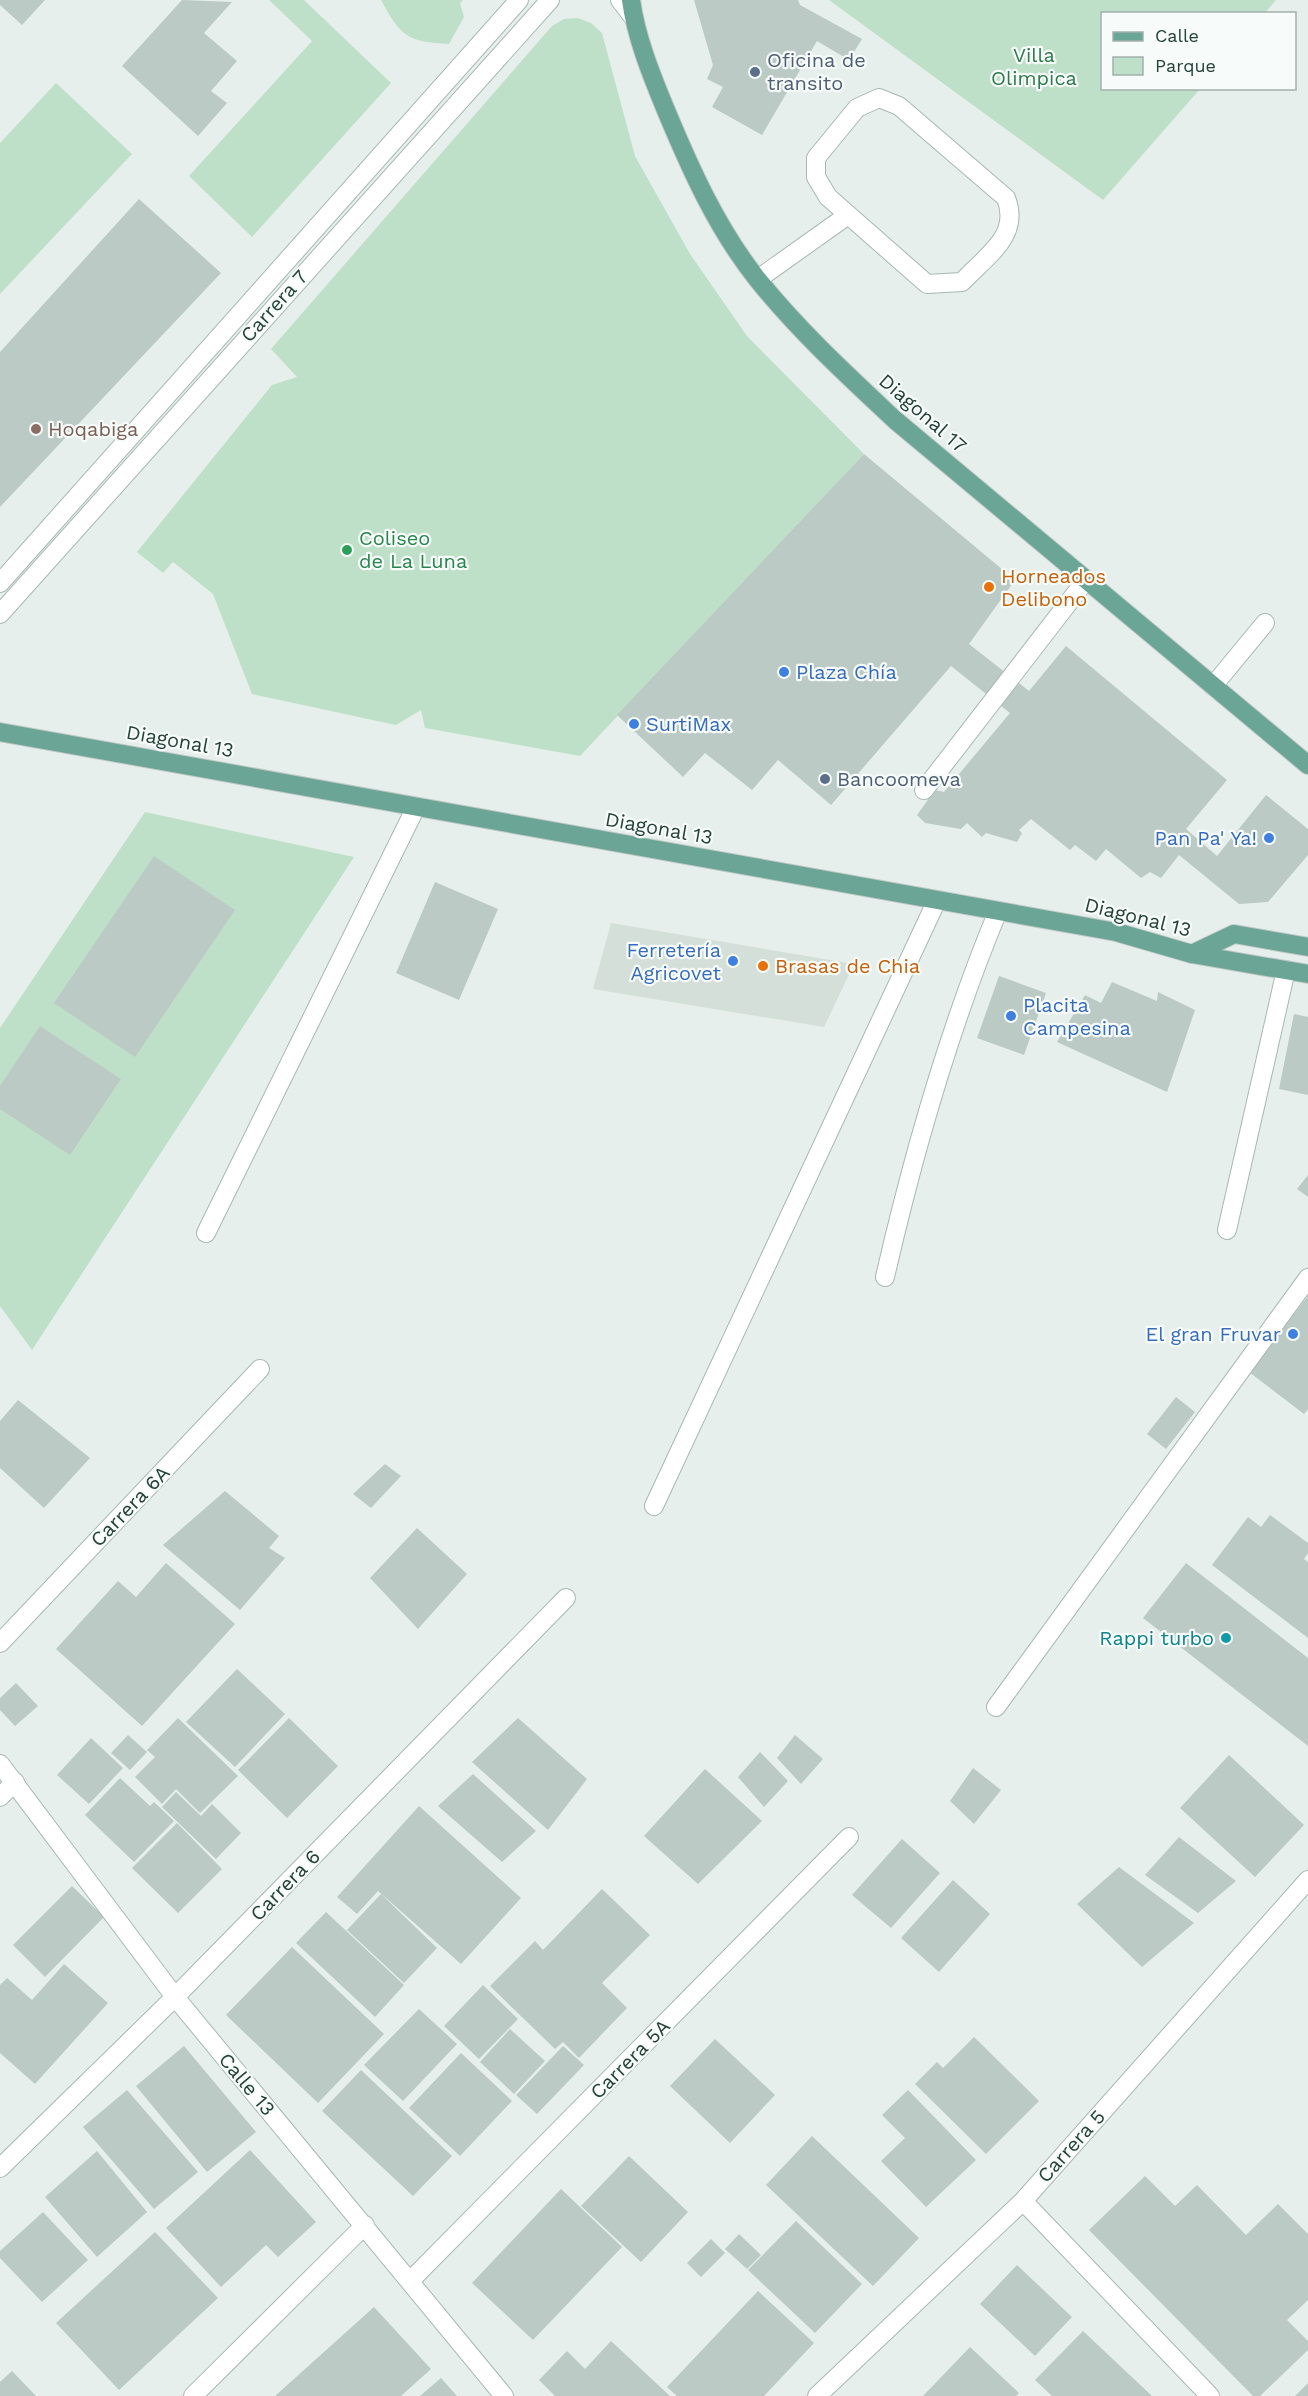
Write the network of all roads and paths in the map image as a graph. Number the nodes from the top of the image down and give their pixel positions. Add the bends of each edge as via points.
1 (519, 0) edge
2 (550, 0) edge
3 (620, 0) edge
4 (632, 8) edge
5 (848, 215) junction
6 (758, 279) junction
7 (1086, 580) junction
8 (0, 583) edge
9 (0, 614) edge
10 (1265, 623) dead end
11 (1213, 686) junction
12 (0, 732) edge
13 (1308, 765) edge
14 (924, 790) dead end
15 (416, 807) junction
16 (937, 900) junction
17 (998, 911) junction
18 (1308, 947) edge
19 (1192, 954) junction
20 (1286, 970) junction
21 (1308, 974) edge
22 (1227, 1230) dead end
23 (206, 1233) dead end
24 (885, 1277) dead end
25 (1308, 1278) edge
26 (261, 1369) dead end
27 (654, 1506) dead end
28 (566, 1598) dead end
29 (0, 1643) edge
30 (996, 1707) dead end
31 (0, 1764) edge
32 (15, 1782) junction
33 (0, 1797) edge
34 (849, 1837) dead end
35 (1308, 1880) edge
36 (175, 1997) junction
37 (0, 2168) edge
38 (1023, 2200) junction
39 (365, 2225) junction
40 (410, 2281) junction
41 (193, 2396) edge
42 (504, 2396) edge
43 (817, 2396) edge
44 (1209, 2396) edge

1 - 8 street, Carrera 7
2 - 9 street, Carrera 7
3 - 4 street
4 - 6 main road, Diagonal 17 via 657,88 692,172
5 - 5 street via 927,284 962,282 1009,232 1011,211 1006,198 899,106 879,98 857,108 816,158 816,177 828,196
5 - 6 street
6 - 7 main road, Diagonal 17 via 807,334 895,420
7 - 11 main road, Diagonal 17
7 - 14 street
10 - 11 street
11 - 13 main road, Diagonal 17
12 - 15 main road, Diagonal 13
15 - 16 main road, Diagonal 13
15 - 23 street
16 - 17 main road, Diagonal 13
16 - 27 street
17 - 19 main road, Diagonal 13 via 1116,932
17 - 24 street via 975,966 904,1194
18 - 19 main road via 1234,934
19 - 20 main road, Diagonal 13
20 - 21 main road, Diagonal 13
20 - 22 street
25 - 30 street
26 - 29 street, Carrera 6A
28 - 36 street, Carrera 6
31 - 32 street, Calle 13
32 - 33 street
32 - 36 street, Calle 13
34 - 40 street, Carrera 5A
35 - 38 street, Carrera 5
36 - 37 street, Carrera 6
36 - 39 street, Calle 13
38 - 43 street, Carrera 5
38 - 44 street
39 - 40 street, Calle 13
39 - 41 street
40 - 42 street, Calle 13

